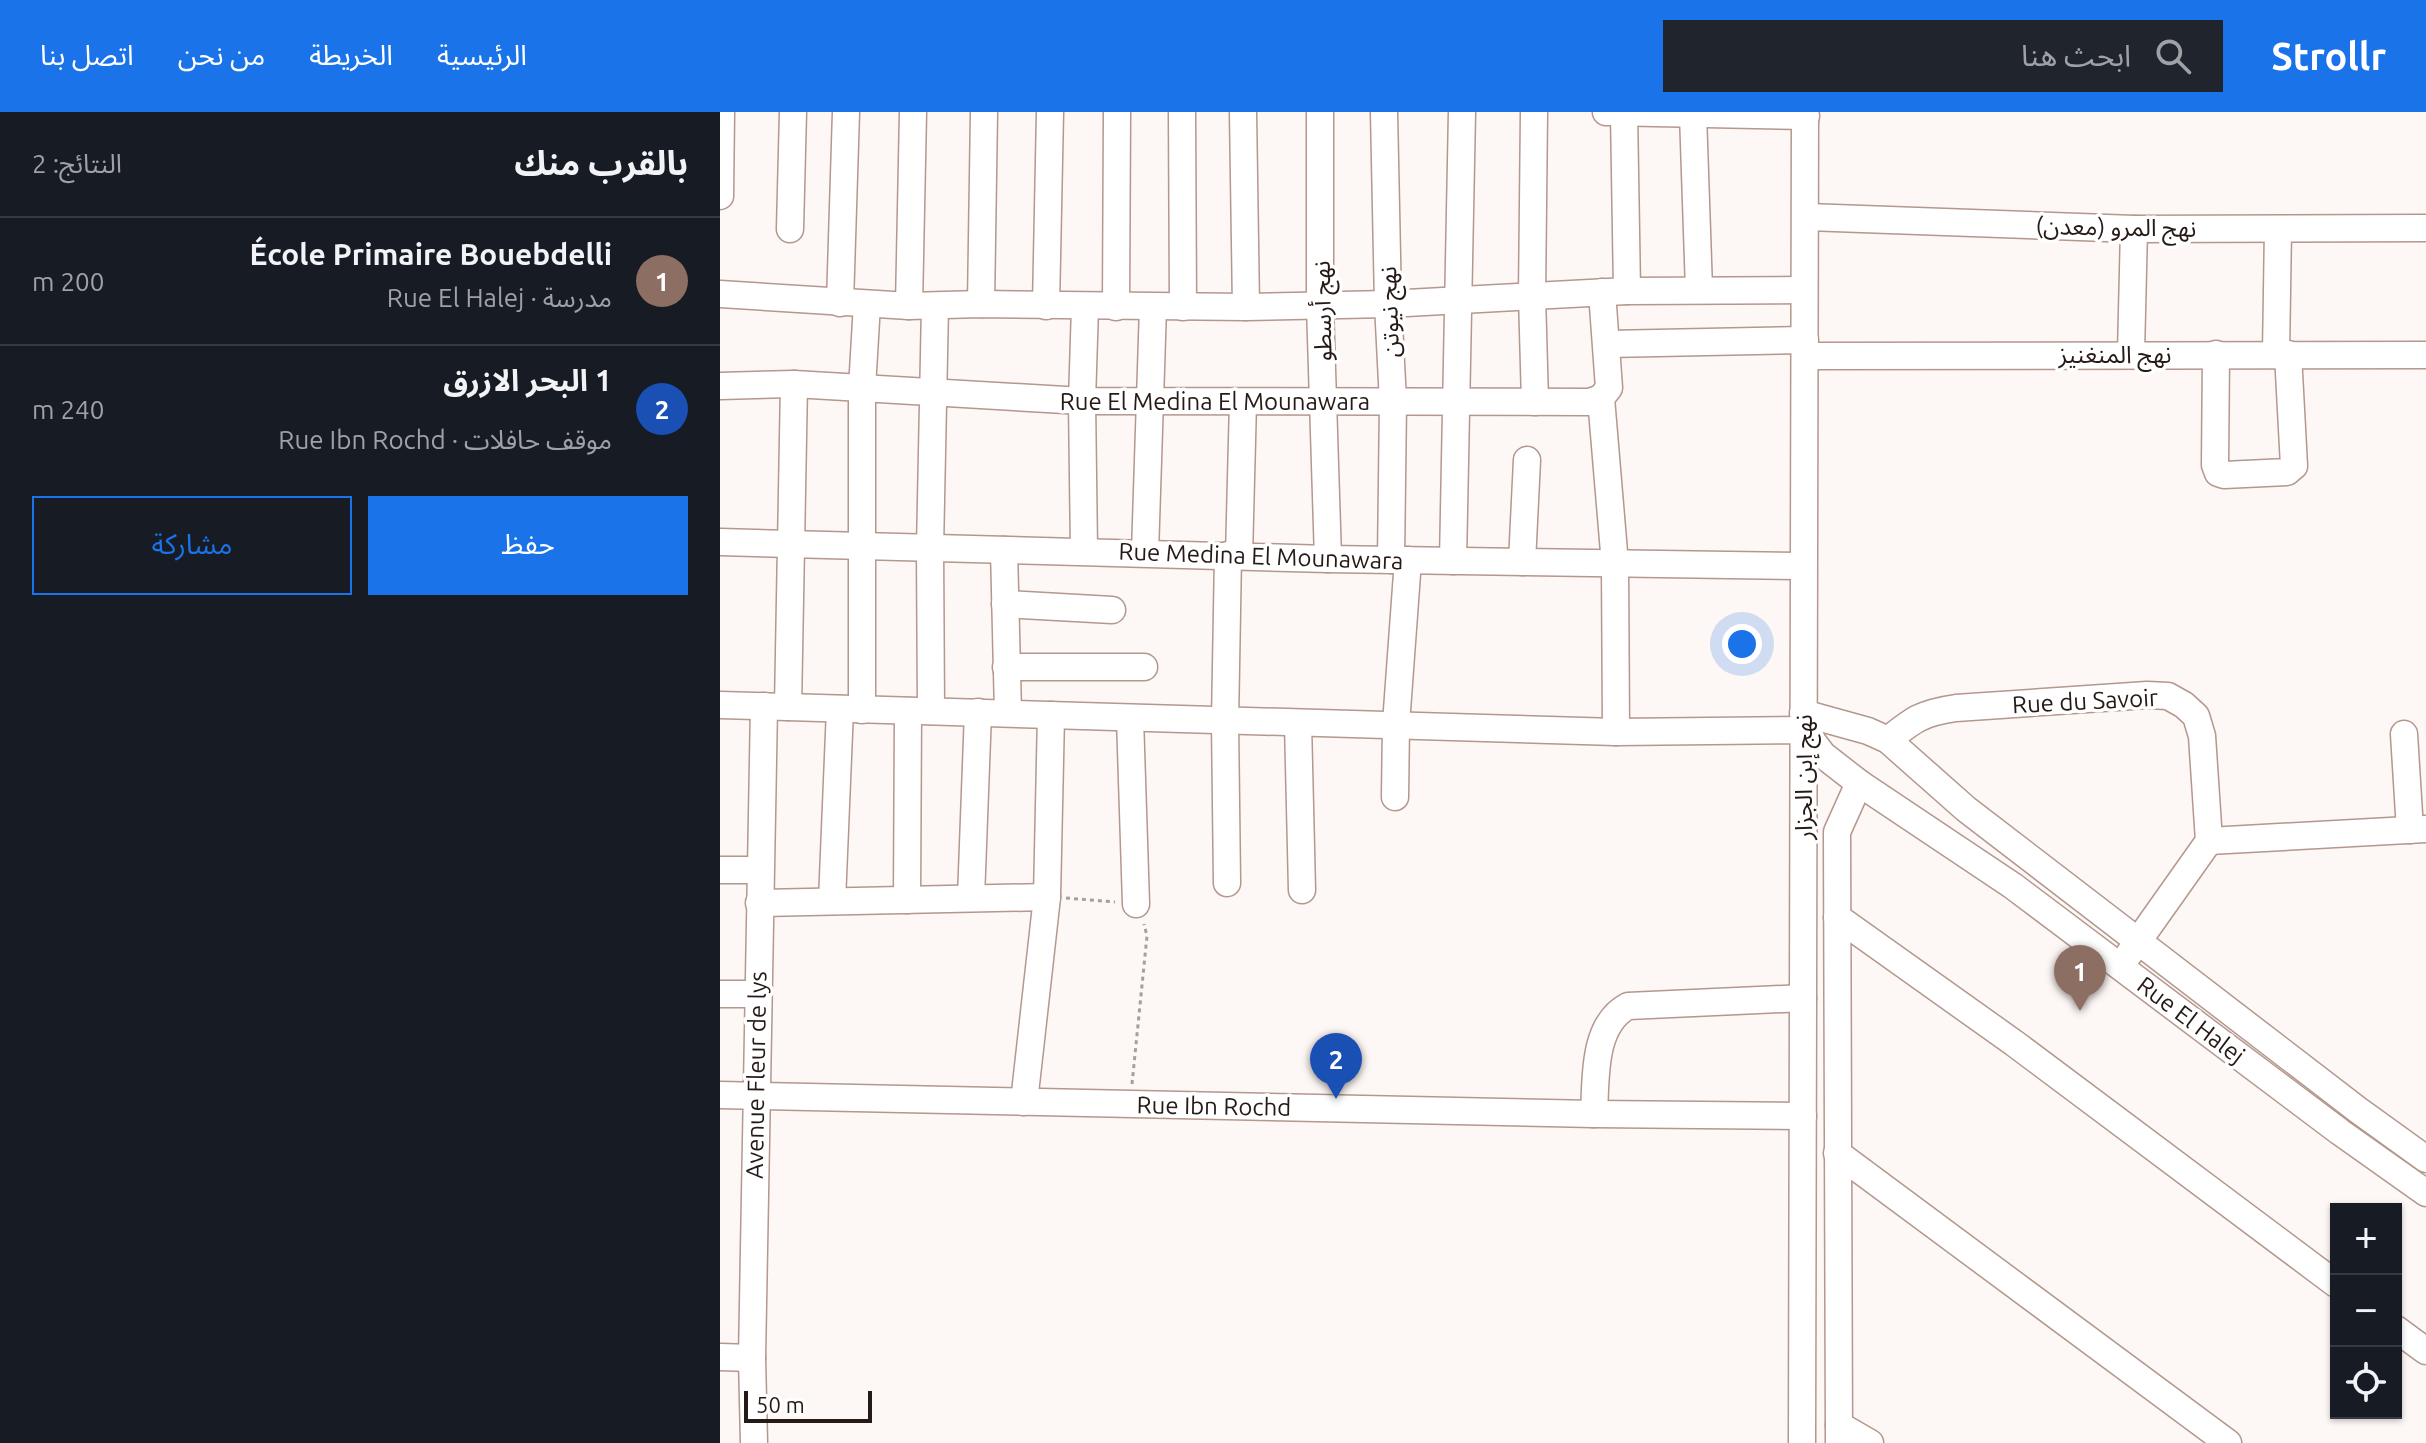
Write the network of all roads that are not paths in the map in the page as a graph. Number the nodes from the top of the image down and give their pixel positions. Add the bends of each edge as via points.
1 (721, 112) edge
2 (793, 112) edge
3 (846, 112) edge
4 (913, 112) edge
5 (984, 112) edge
6 (1050, 112) edge
7 (1117, 112) edge
8 (1182, 112) edge
9 (1243, 112) edge
10 (1320, 112) edge
11 (1384, 112) edge
12 (1462, 112) edge
13 (1534, 112) edge
14 (1606, 112) edge
15 (1624, 112) edge
16 (1693, 114) edge
17 (1806, 114) edge
18 (720, 196) edge
19 (1807, 217) junction
20 (2426, 228) edge
21 (790, 229) dead end
22 (2134, 229) junction
23 (2278, 229) junction
24 (1699, 290) junction
25 (1804, 290) junction
26 (1615, 291) junction
27 (720, 294) edge
28 (1532, 296) junction
29 (1458, 300) junction
30 (840, 303) junction
31 (867, 304) junction
32 (981, 304) junction
33 (1388, 304) junction
34 (922, 306) junction
35 (1046, 306) junction
36 (1320, 306) junction
37 (1085, 307) junction
38 (1116, 307) junction
39 (1153, 307) junction
40 (1183, 307) junction
41 (1246, 307) junction
42 (1608, 344) junction
43 (1805, 348) junction
44 (2131, 353) junction
45 (2216, 354) junction
46 (2282, 354) junction
47 (2426, 355) edge
48 (794, 384) junction
49 (720, 386) edge
50 (862, 388) junction
51 (935, 394) junction
52 (1601, 398) junction
53 (1082, 401) junction
54 (1148, 401) junction
55 (1243, 402) junction
56 (1324, 402) junction
57 (1393, 402) junction
58 (1458, 402) junction
59 (1535, 402) junction
60 (1527, 460) dead end
61 (720, 542) edge
62 (791, 545) junction
63 (861, 545) junction
64 (930, 549) junction
65 (1004, 550) junction
66 (1084, 551) junction
67 (1145, 553) junction
68 (1233, 555) junction
69 (1328, 559) junction
70 (1400, 560) junction
71 (1453, 561) junction
72 (1522, 562) junction
73 (1615, 564) junction
74 (1802, 566) junction
75 (1005, 604) junction
76 (1112, 610) dead end
77 (1006, 667) junction
78 (1144, 667) dead end
79 (720, 705) edge
80 (776, 706) junction
81 (851, 710) junction
82 (919, 711) junction
83 (978, 712) junction
84 (1008, 713) junction
85 (1051, 715) junction
86 (1130, 718) junction
87 (1225, 722) junction
88 (1803, 722) junction
89 (1298, 723) junction
90 (1396, 724) junction
91 (1616, 732) junction
92 (2404, 734) dead end
93 (1888, 740) junction
94 (1859, 783) junction
95 (1395, 797) dead end
96 (2418, 829) edge
97 (2209, 841) junction
98 (720, 870) edge
99 (760, 870) junction
100 (1227, 883) dead end
101 (1302, 890) dead end
102 (1047, 897) junction
103 (971, 898) junction
104 (907, 900) junction
105 (832, 901) junction
106 (759, 903) junction
107 (1136, 904) road end
108 (1837, 917) junction
109 (2139, 942) junction
110 (2119, 966) junction
111 (720, 994) edge
112 (757, 994) junction
113 (1803, 998) junction
114 (720, 1095) edge
115 (755, 1096) junction
116 (1024, 1102) junction
117 (1594, 1114) junction
118 (1803, 1116) junction
119 (1837, 1153) junction
120 (2426, 1159) edge
121 (2426, 1193) edge
122 (2330, 1280) edge
123 (2402, 1333) edge
124 (2426, 1351) edge
125 (720, 1357) edge
126 (752, 1358) junction
127 (1839, 1434) edge
128 (754, 1443) edge
129 (1802, 1443) edge
130 (1870, 1443) edge
131 (2228, 1443) edge

1 - 18 street
2 - 21 street
3 - 30 street
4 - 34 street
5 - 32 street
6 - 35 street
7 - 38 street
8 - 40 street
9 - 41 street
10 - 36 street, نهج أرسطو
11 - 33 street, نهج نيوتن
12 - 29 street
13 - 28 street
14 - 15 street
15 - 16 street
15 - 26 street
16 - 17 street
16 - 24 street
17 - 19 street, نهج إبن الجزار
19 - 22 street, نهج المرو (معدن)
19 - 25 street, نهج إبن الجزار
20 - 23 street, نهج المرو (معدن)
22 - 23 street, نهج المرو (معدن)
22 - 44 street
23 - 46 street
24 - 25 street
24 - 26 street
25 - 43 street, نهج إبن الجزار
26 - 28 street
26 - 42 street
27 - 30 street
28 - 29 street
28 - 59 street
29 - 33 street
29 - 58 street
30 - 31 street
31 - 34 street
31 - 50 street
32 - 34 street
32 - 35 street
33 - 36 street
33 - 57 street, نهج نيوتن
34 - 51 street
35 - 37 street
36 - 41 street
36 - 56 street, نهج أرسطو
37 - 38 street
37 - 53 street
38 - 39 street
39 - 40 street
39 - 54 street
40 - 41 street
42 - 43 street, نهج المنغنيز
42 - 52 street via 1609,388
43 - 44 street, نهج المنغنيز
43 - 74 street, نهج إبن الجزار
44 - 45 street, نهج المنغنيز
45 - 46 street, نهج المنغنيز
45 - 46 street via 2215,465 2224,475 2287,472 2294,466
46 - 47 street, نهج المنغنيز
48 - 49 street, Rue El Medina El Mounawara
48 - 50 street, Rue El Medina El Mounawara
48 - 62 street, Avenue Fleur de lys
50 - 51 street, Rue El Medina El Mounawara
50 - 63 street
51 - 53 street, Rue El Medina El Mounawara
51 - 64 street
52 - 59 street, Rue El Medina El Mounawara
52 - 73 street
53 - 54 street, Rue El Medina El Mounawara
53 - 66 street
54 - 55 street, Rue El Medina El Mounawara
54 - 67 street
55 - 56 street, Rue El Medina El Mounawara
55 - 68 street
56 - 57 street, Rue El Medina El Mounawara
56 - 69 street, نهج أرسطو
57 - 58 street, Rue El Medina El Mounawara
57 - 70 street, نهج نيوتن
58 - 59 street, Rue El Medina El Mounawara
58 - 71 street
60 - 72 street
61 - 62 street, Rue Medina El Mounawara
62 - 63 street, Rue Medina El Mounawara
62 - 80 street, Avenue Fleur de lys
63 - 64 street, Rue Medina El Mounawara
63 - 81 street
64 - 65 street, Rue Medina El Mounawara
64 - 82 street
65 - 66 street, Rue Medina El Mounawara
65 - 75 street
66 - 67 street, Rue Medina El Mounawara
67 - 68 street, Rue Medina El Mounawara
68 - 69 street, Rue Medina El Mounawara
68 - 87 street
69 - 70 street, Rue Medina El Mounawara
70 - 71 street, Rue Medina El Mounawara
70 - 90 street, نهج نيوتن
71 - 72 street, Rue Medina El Mounawara
72 - 73 street, Rue Medina El Mounawara
73 - 74 street, Rue Medina El Mounawara
73 - 91 street
74 - 88 street, نهج إبن الجزار
75 - 76 street
75 - 77 street
77 - 78 street
77 - 84 street
79 - 80 street
80 - 81 street
80 - 99 street, Avenue Fleur de lys
81 - 82 street
81 - 105 street
82 - 83 street
82 - 104 street
83 - 84 street
83 - 103 street
84 - 85 street
85 - 86 street
85 - 102 street
86 - 87 street
86 - 107 street
87 - 89 street
87 - 100 street
88 - 91 street
88 - 93 street, Rue El Halej via 1868,731
88 - 94 street, Rue El Halej via 1823,755
88 - 113 street, نهج إبن الجزار
89 - 90 street
89 - 101 street
90 - 91 street
90 - 95 street, نهج نيوتن
92 - 96 street
93 - 97 street, Rue du Savoir via 1933,711 2168,696 2196,716 2202,736
93 - 109 street, Rue El Halej via 1966,809
94 - 108 street via 1837,832
94 - 110 street, Rue El Halej via 2013,886
96 - 97 street
97 - 109 street
98 - 99 street
99 - 106 street, Avenue Fleur de lys
102 - 103 street
102 - 116 street
103 - 104 street
104 - 105 street
105 - 106 street
106 - 112 street, Avenue Fleur de lys
108 - 119 street
108 - 122 street
109 - 110 street
109 - 120 street, Rue El Halej
110 - 121 street, Rue El Halej
111 - 112 street
112 - 115 street, Avenue Fleur de lys
113 - 117 street via 1628,1006 1608,1026 1600,1049
113 - 118 street, نهج إبن الجزار
114 - 115 street, Rue Ibn Rochd
115 - 116 street, Rue Ibn Rochd
115 - 126 street, Avenue Fleur de lys
116 - 117 street, Rue Ibn Rochd
117 - 118 street, Rue Ibn Rochd
118 - 129 street, نهج إبن الجزار
119 - 127 street
119 - 131 street
123 - 124 street
125 - 126 street
126 - 128 street, Avenue Fleur de lys
127 - 130 street

